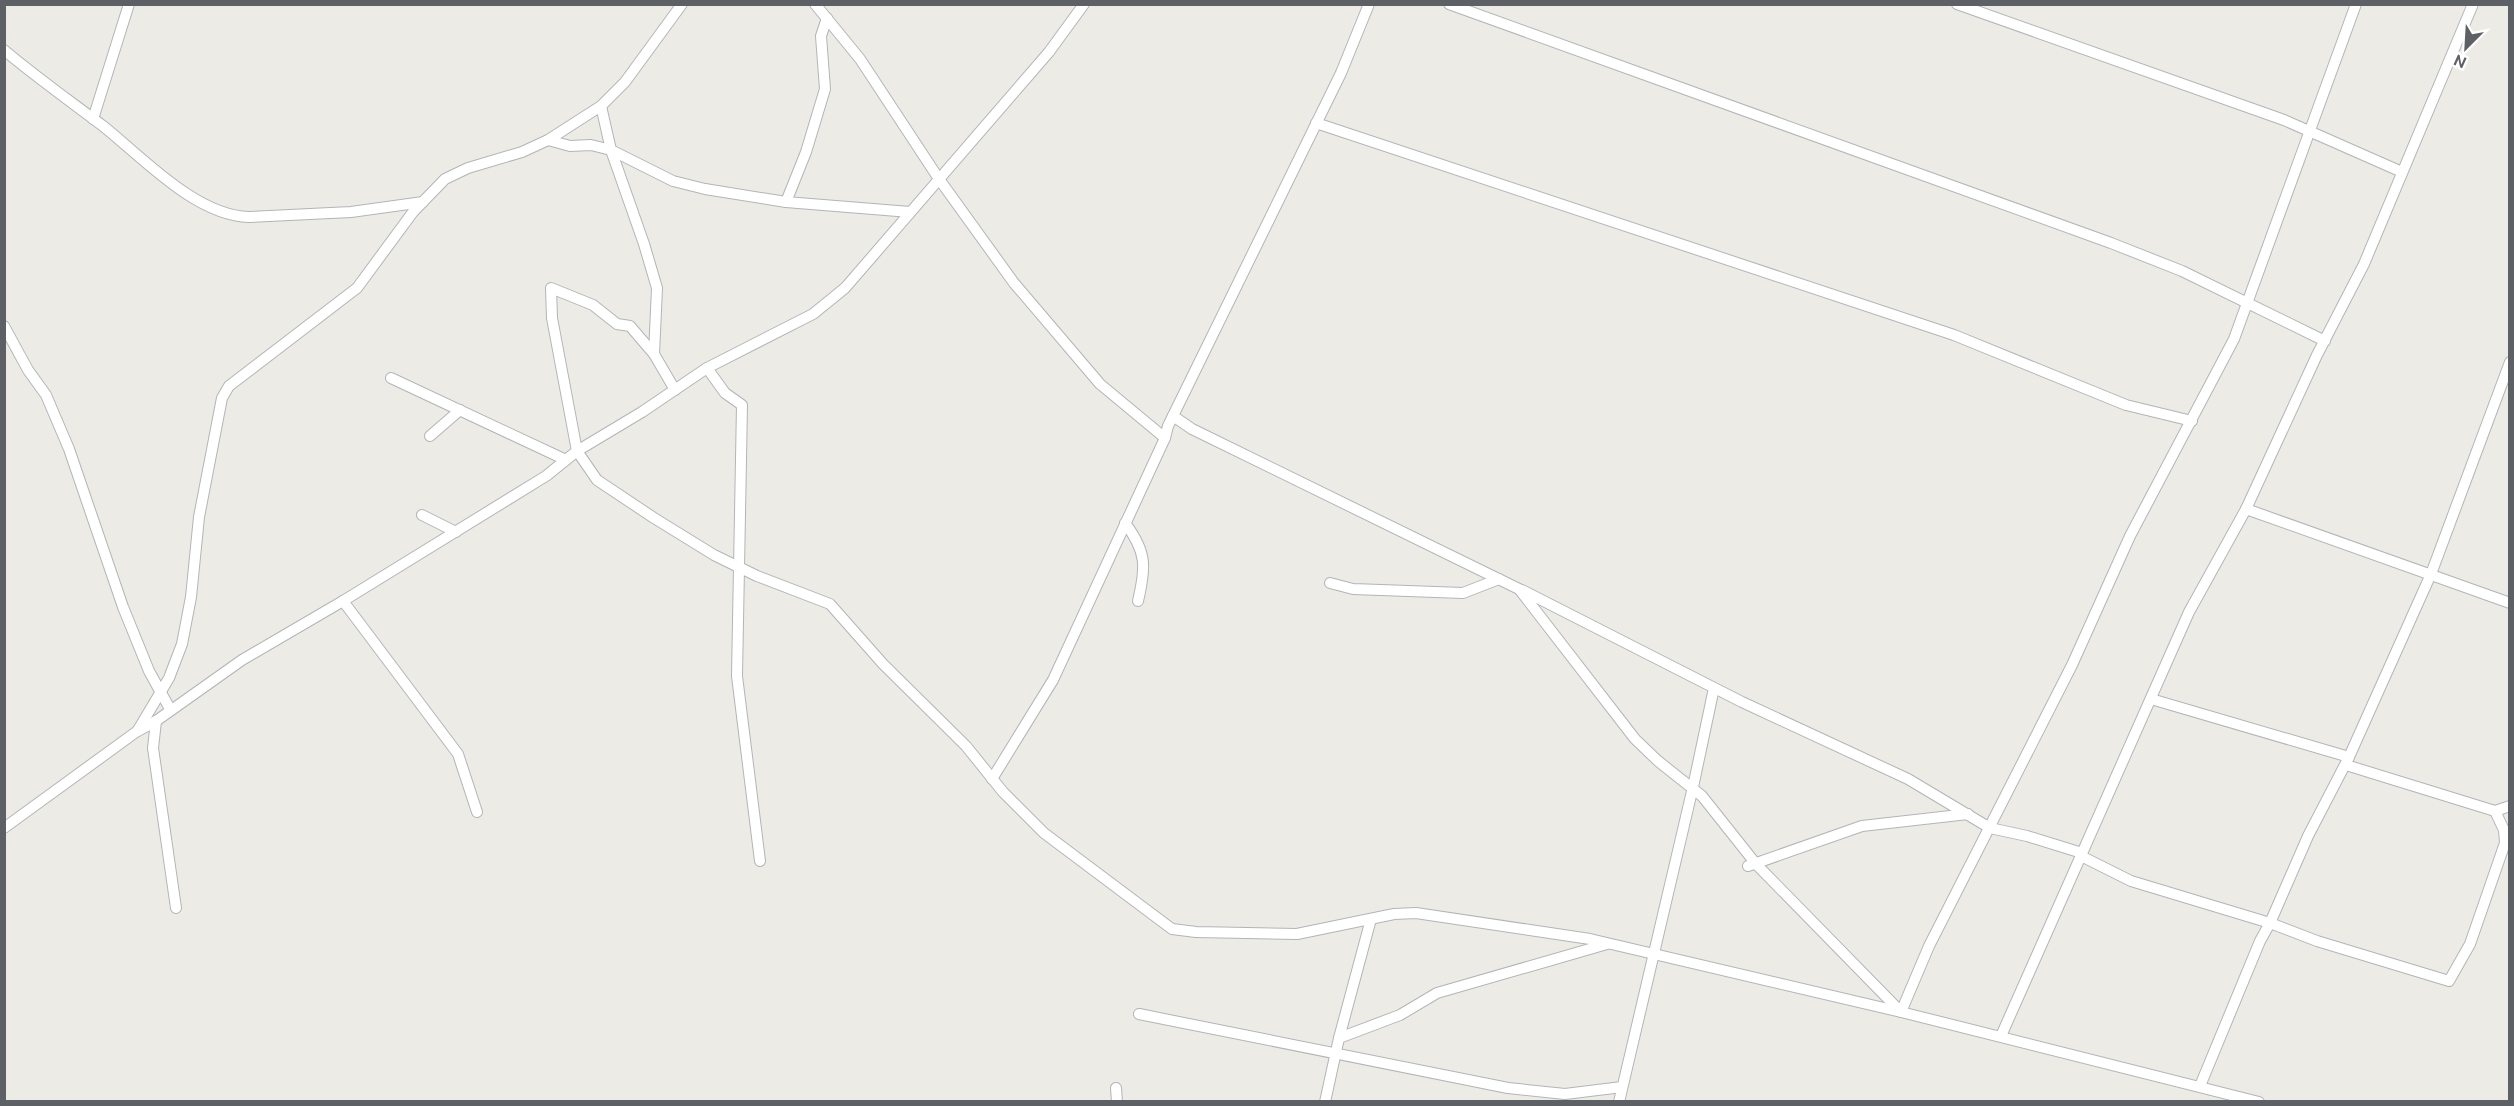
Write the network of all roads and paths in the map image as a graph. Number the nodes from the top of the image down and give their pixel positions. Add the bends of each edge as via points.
1 (129, 4) edge
2 (682, 4) edge
3 (814, 4) edge
4 (1083, 4) edge
5 (1370, 4) edge
6 (1449, 4) edge
7 (1958, 4) edge
8 (2356, 4) edge
9 (2473, 4) edge
10 (1971, 7) edge
11 (827, 18) junction
12 (4, 50) edge
13 (601, 106) junction
14 (93, 119) junction
15 (1316, 123) junction
16 (2308, 132) junction
17 (548, 140) junction
18 (612, 150) junction
19 (2402, 172) junction
20 (939, 179) junction
21 (423, 202) junction
22 (786, 202) junction
23 (910, 212) junction
24 (2247, 302) junction
25 (4, 326) edge
26 (2325, 341) junction
27 (654, 354) junction
28 (2510, 362) edge
29 (706, 368) junction
30 (392, 378) dead end
31 (675, 390) junction
32 (460, 410) junction
33 (1173, 416) junction
34 (2192, 421) junction
35 (430, 436) dead end
36 (1164, 438) junction
37 (577, 451) junction
38 (566, 460) junction
39 (2246, 509) junction
40 (422, 515) dead end
41 (1125, 523) junction
42 (456, 532) junction
43 (739, 567) junction
44 (2431, 574) junction
45 (1499, 579) junction
46 (1330, 583) dead end
47 (1519, 589) junction
48 (343, 601) junction
49 (1138, 601) dead end
50 (2510, 603) edge
51 (1714, 688) junction
52 (160, 693) junction
53 (2151, 699) junction
54 (170, 709) junction
55 (156, 721) junction
56 (136, 732) junction
57 (2348, 761) junction
58 (992, 779) junction
59 (1693, 788) junction
60 (2510, 806) edge
61 (2495, 811) junction
62 (477, 812) dead end
63 (1968, 814) junction
64 (4, 828) edge
65 (1990, 828) junction
66 (2510, 831) edge
67 (2505, 843) junction
68 (2081, 855) junction
69 (760, 861) dead end
70 (2504, 864) edge
71 (1752, 865) junction
72 (176, 908) dead end
73 (1371, 919) junction
74 (2270, 923) junction
75 (1609, 943) junction
76 (1653, 954) junction
77 (1901, 1012) junction
78 (1139, 1014) dead end
79 (2001, 1036) junction
80 (1339, 1038) junction
81 (1336, 1053) junction
82 (2200, 1086) junction
83 (1622, 1087) junction
84 (1116, 1088) dead end
85 (1117, 1101) edge
86 (1325, 1101) edge
87 (1619, 1101) edge
88 (2259, 1101) edge

1 - 14 street
2 - 13 street via 624,82
3 - 11 street
4 - 20 street via 1049,52
5 - 15 street
6 - 24 street via 2112,243
7 - 10 street
8 - 16 street
9 - 19 street
10 - 16 street
11 - 20 street via 860,59
11 - 22 street via 821,36 825,89 807,152
12 - 14 street
13 - 17 street
13 - 18 street
14 - 21 street via 178,188 236,216 351,212
15 - 33 street
15 - 34 street via 1954,335 2126,405
16 - 19 street
16 - 24 street
17 - 18 street
17 - 21 street via 445,179
18 - 22 street via 673,181
18 - 27 street via 657,288
19 - 26 street via 2364,264
20 - 23 street
20 - 36 street via 1014,283 1082,364
21 - 52 street via 357,288 229,386 222,398 201,506 182,644
22 - 23 street
23 - 29 street via 830,303
24 - 26 street
24 - 34 street via 2234,339
25 - 52 street via 46,395 69,449 123,607
26 - 39 street
27 - 31 street
27 - 37 street via 630,327 617,324 593,305 551,288 552,318
28 - 44 street
29 - 31 street
29 - 43 street via 725,393 742,405
30 - 32 street
31 - 37 street
32 - 35 street
32 - 38 street
33 - 36 street
33 - 45 street via 1192,429
34 - 65 street via 2130,536 2072,665
36 - 41 street
37 - 38 street
37 - 43 street via 593,475 608,488
38 - 42 street
39 - 44 street
39 - 53 street via 2189,612
40 - 42 street
41 - 49 street via 1143,555 1144,574
41 - 58 street via 1053,680
42 - 48 street
43 - 58 street via 830,604 883,664 966,746
43 - 69 street via 737,676
44 - 50 street
44 - 57 street
45 - 46 street via 1463,593 1353,589
45 - 47 street
47 - 51 street
47 - 59 street via 1635,739
48 - 54 street via 242,660
48 - 62 street via 458,754
51 - 59 street
51 - 63 street via 1908,779
52 - 54 street
52 - 56 street
53 - 57 street
53 - 68 street
54 - 55 street
55 - 56 street
55 - 72 street via 153,748
56 - 64 street
57 - 61 street
57 - 74 street via 2308,836
58 - 73 street via 1044,833 1172,929 1297,934
59 - 71 street
59 - 76 street
60 - 61 street
61 - 67 street
63 - 65 street
63 - 71 street via 1862,826
65 - 68 street
65 - 77 street via 1929,946
66 - 67 street
67 - 70 street
68 - 74 street via 2132,881
68 - 79 street
70 - 74 street via 2450,981
71 - 77 street
73 - 75 street via 1416,913
73 - 80 street
74 - 82 street
75 - 76 street
75 - 80 street via 1437,993 1400,1015
76 - 77 street
76 - 83 street
77 - 79 street
78 - 81 street
79 - 82 street
80 - 81 street
81 - 83 street via 1508,1088 1564,1094
81 - 86 street
82 - 88 street
83 - 87 street
84 - 85 street

